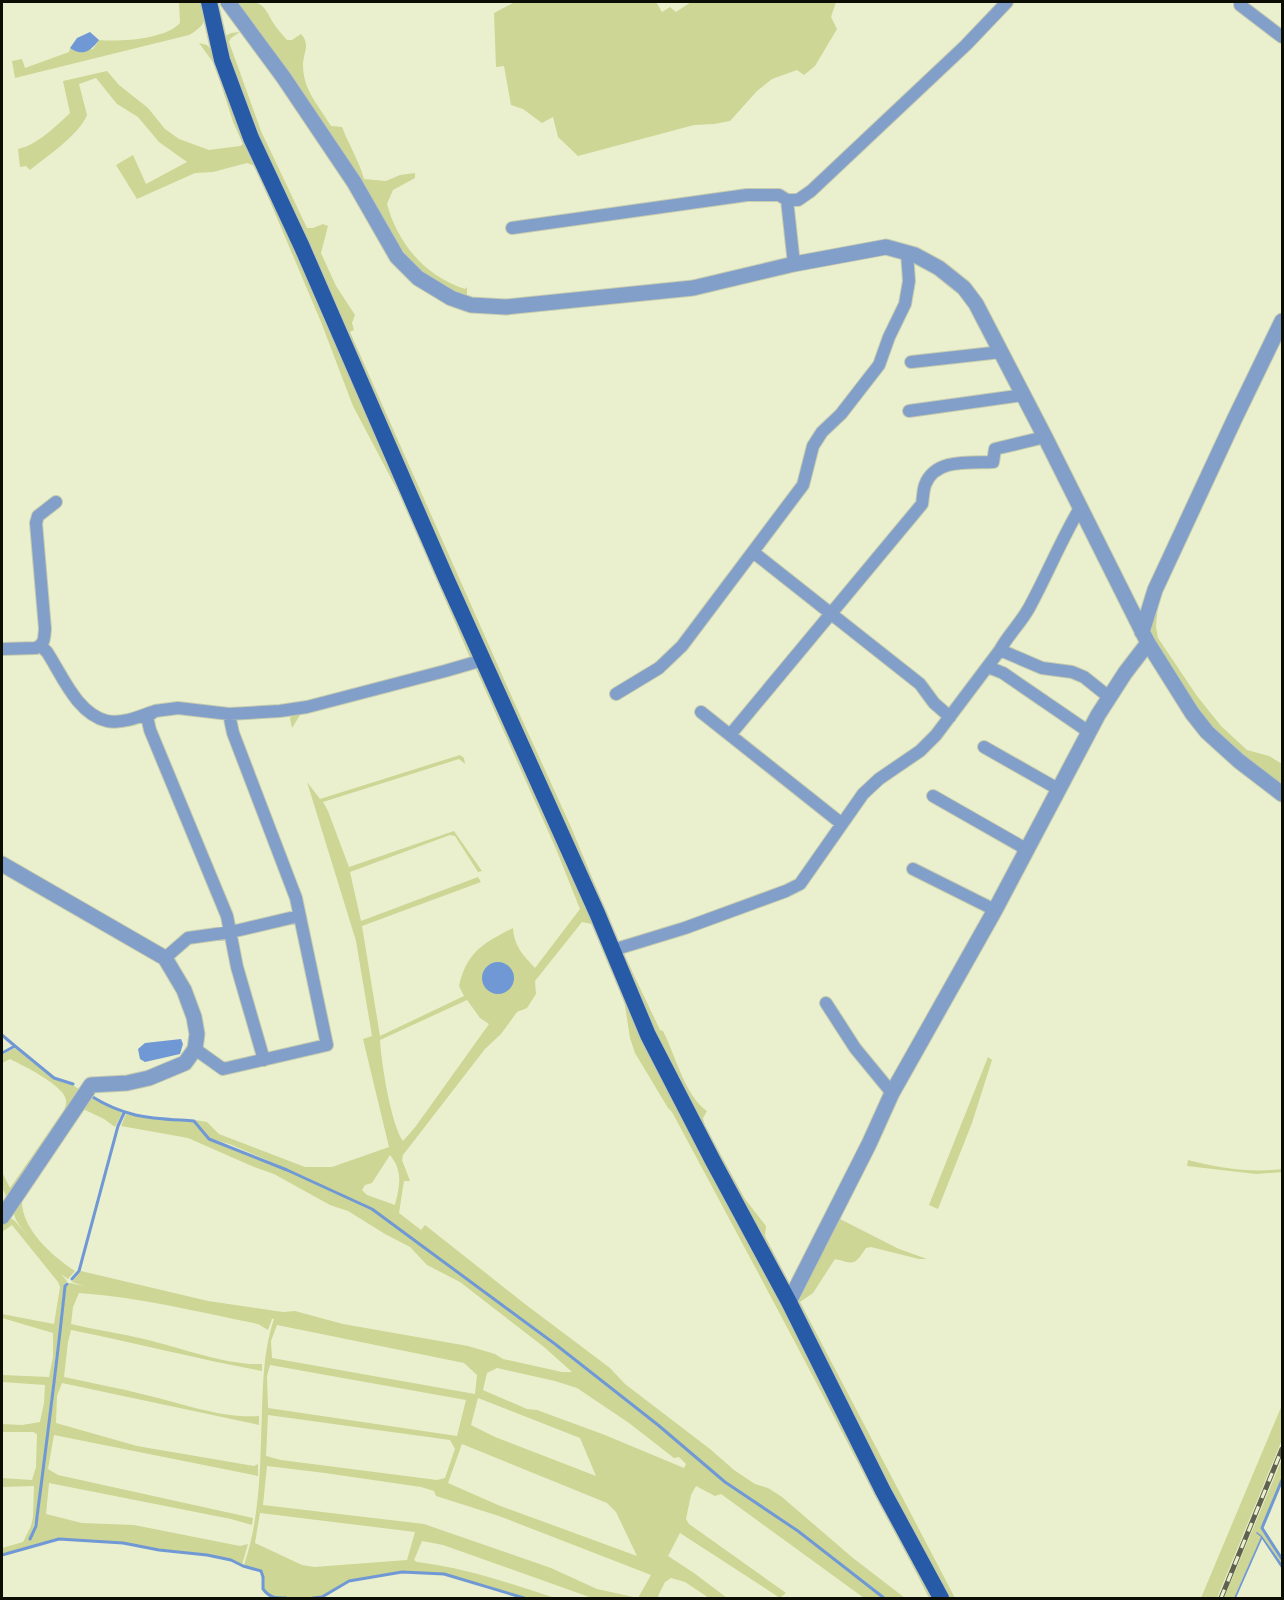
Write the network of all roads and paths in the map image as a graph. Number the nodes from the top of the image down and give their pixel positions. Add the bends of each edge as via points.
1 (209, 2) edge
2 (228, 2) edge
3 (1006, 2) edge
4 (1240, 2) edge
5 (1282, 37) edge
6 (787, 200) junction
7 (512, 228) dead end
8 (907, 253) junction
9 (794, 264) junction
10 (1282, 321) edge
11 (1001, 352) junction
12 (911, 362) dead end
13 (1023, 395) junction
14 (909, 411) dead end
15 (1046, 437) junction
16 (56, 502) dead end
17 (1080, 508) junction
18 (753, 552) junction
19 (832, 614) junction
20 (1145, 638) junction
21 (41, 646) junction
22 (2, 648) edge
23 (1000, 650) junction
24 (483, 660) junction
25 (988, 667) junction
26 (616, 694) dead end
27 (1109, 698) junction
28 (155, 711) junction
29 (701, 712) dead end
30 (228, 714) junction
31 (950, 717) junction
32 (1089, 732) junction
33 (730, 735) junction
34 (984, 747) dead end
35 (1058, 789) junction
36 (1282, 794) edge
37 (933, 796) dead end
38 (842, 824) junction
39 (1026, 849) junction
40 (2, 864) edge
41 (913, 869) dead end
42 (995, 910) junction
43 (299, 916) junction
44 (231, 932) junction
45 (613, 950) junction
46 (165, 958) junction
47 (826, 1003) dead end
48 (195, 1049) junction
49 (264, 1060) junction
50 (892, 1093) junction
51 (2, 1217) edge
52 (789, 1302) junction
53 (941, 1599) edge

1 - 24 main road via 222,60 251,138
2 - 9 street via 348,172 397,257 418,278 451,298 489,307 602,298 693,288
3 - 6 street via 966,45 811,191 798,200
4 - 5 street
6 - 7 street via 779,195 747,195
6 - 9 street
8 - 9 street via 875,248
8 - 11 street via 939,268 964,288
8 - 18 street via 909,281 904,304 879,365 822,432 813,446 803,485
10 - 20 street via 1160,580
11 - 12 street
11 - 13 street
13 - 14 street
13 - 15 street
15 - 17 street
15 - 19 street via 995,449 993,462 946,464 936,471 925,484 922,504
16 - 21 street via 38,516 36,523 45,629
17 - 20 street
17 - 23 street via 1029,608
18 - 19 street
18 - 26 street via 682,646 659,668
19 - 31 street via 920,684
19 - 33 street
20 - 27 street
20 - 36 street via 1207,732
21 - 22 street
21 - 28 street via 83,706 99,718 118,721
23 - 25 street
23 - 27 street via 1042,668 1078,674
24 - 30 street via 307,707
24 - 45 main road
25 - 31 street
25 - 32 street via 1003,673
27 - 32 street
28 - 30 street via 178,708
28 - 44 street via 147,717 150,730
29 - 33 street
30 - 43 street via 296,898
31 - 38 street via 921,751 863,794
32 - 35 street
33 - 38 street
34 - 35 street
35 - 39 street
37 - 39 street
38 - 45 street via 800,884 685,928
39 - 42 street
40 - 46 street
41 - 42 street
42 - 50 street
43 - 44 street
43 - 49 street via 327,1045
44 - 46 street via 188,938
44 - 49 street
45 - 52 main road via 648,1035
46 - 48 street via 194,1017
47 - 50 street via 855,1048
48 - 49 street via 223,1069
48 - 51 street via 185,1063 149,1078 91,1085
50 - 52 street
52 - 53 main road

